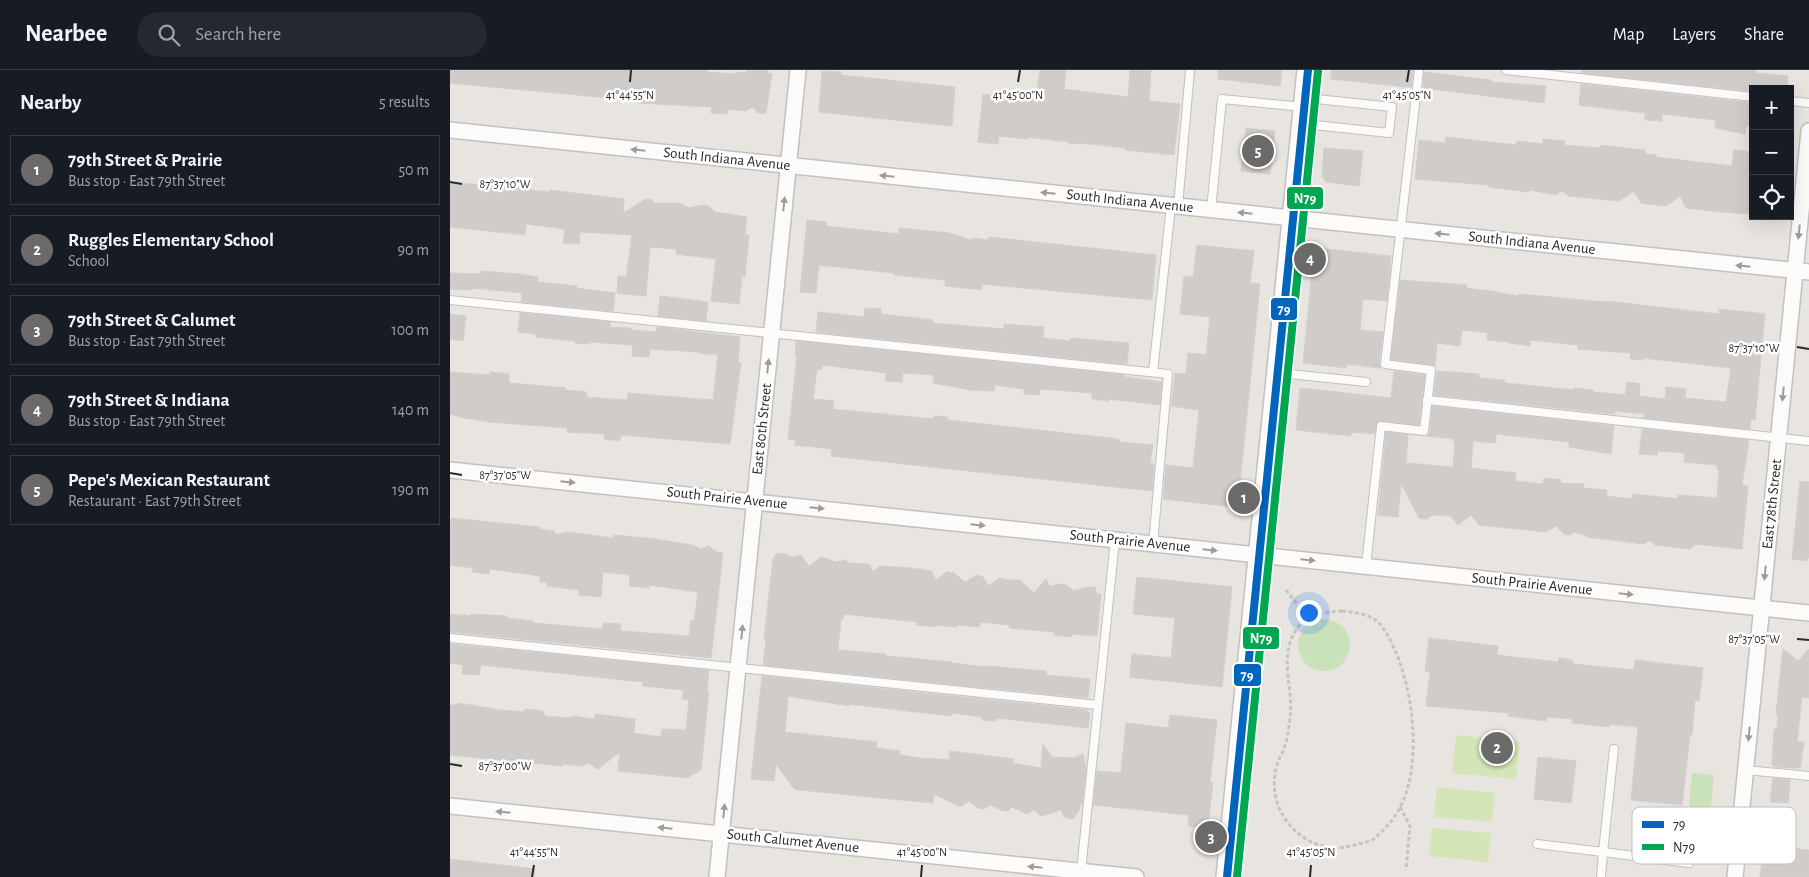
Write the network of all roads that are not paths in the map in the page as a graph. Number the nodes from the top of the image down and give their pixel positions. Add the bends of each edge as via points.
1 (798, 70) edge
2 (1190, 70) edge
3 (1308, 70) edge
4 (1419, 70) edge
5 (1506, 70) edge
6 (1749, 96) edge
7 (1794, 101) edge
8 (1809, 103) edge
9 (1304, 109) junction
10 (450, 130) edge
11 (1809, 131) edge
12 (788, 165) junction
13 (1174, 206) junction
14 (1211, 210) junction
15 (1293, 218) junction
16 (1401, 230) junction
17 (1802, 272) edge
18 (450, 300) edge
19 (772, 334) junction
20 (1153, 372) junction
21 (1278, 373) junction
22 (1366, 382) dead end
23 (1427, 400) junction
24 (1778, 438) junction
25 (1809, 441) edge
26 (450, 470) edge
27 (755, 501) junction
28 (1115, 540) junction
29 (1153, 544) junction
30 (1259, 555) junction
31 (1366, 566) junction
32 (1762, 608) junction
33 (1809, 613) edge
34 (450, 638) edge
35 (738, 666) junction
36 (1098, 705) junction
37 (1614, 749) dead end
38 (1745, 770) junction
39 (1809, 776) edge
40 (450, 806) edge
41 (1742, 807) edge
42 (721, 834) junction
43 (1537, 844) dead end
44 (1603, 852) junction
45 (1632, 856) edge
46 (1736, 864) edge
47 (1081, 871) junction
48 (1119, 876) edge
49 (717, 877) edge
50 (1136, 877) edge
51 (1227, 877) edge
52 (1600, 877) edge
53 (1735, 877) edge

1 - 12 street, East 80th Street
2 - 13 lane
3 - 9 main road
4 - 16 lane
5 - 6 lane
7 - 8 lane
9 - 9 lane via 1389,133 1392,107
9 - 14 lane via 1222,99
9 - 15 main road
12 -> 10 street, South Indiana Avenue
11 -> 17 street, East 78th Street
13 -> 12 street, South Indiana Avenue
19 -> 12 street, East 80th Street
13 - 14 street, South Indiana Avenue
13 - 20 lane
15 -> 14 street, South Indiana Avenue
15 - 16 street, South Indiana Avenue
15 - 21 main road
17 -> 16 street, South Indiana Avenue
16 - 23 lane via 1385,364 1431,370
17 -> 24 street, East 78th Street
18 - 19 lane
19 - 20 lane
27 -> 19 street, East 80th Street
20 - 29 lane via 1168,374
21 - 22 lane
21 - 30 main road
23 - 24 lane
23 - 31 lane via 1424,431 1381,426
24 - 25 lane
24 -> 32 street, East 78th Street
26 -> 27 street, South Prairie Avenue
27 -> 28 street, South Prairie Avenue
35 -> 27 street, East 80th Street
28 - 29 street, South Prairie Avenue
28 - 36 lane
29 -> 30 street, South Prairie Avenue
30 -> 31 street, South Prairie Avenue
30 - 51 main road
31 -> 32 street, South Prairie Avenue
32 - 33 street, South Prairie Avenue
32 -> 38 street, East 78th Street
34 - 35 lane
35 - 36 lane
42 -> 35 street, East 80th Street
36 - 47 lane
37 - 44 lane
38 - 39 lane
38 - 41 street, East 78th Street
42 -> 40 street, South Calumet Avenue
47 -> 42 street, South Calumet Avenue
42 - 49 street, East 80th Street
43 - 44 lane
44 - 45 lane
44 - 52 lane
46 - 53 street, East 78th Street
47 - 48 street, South Calumet Avenue
48 - 50 street, South Calumet Avenue

